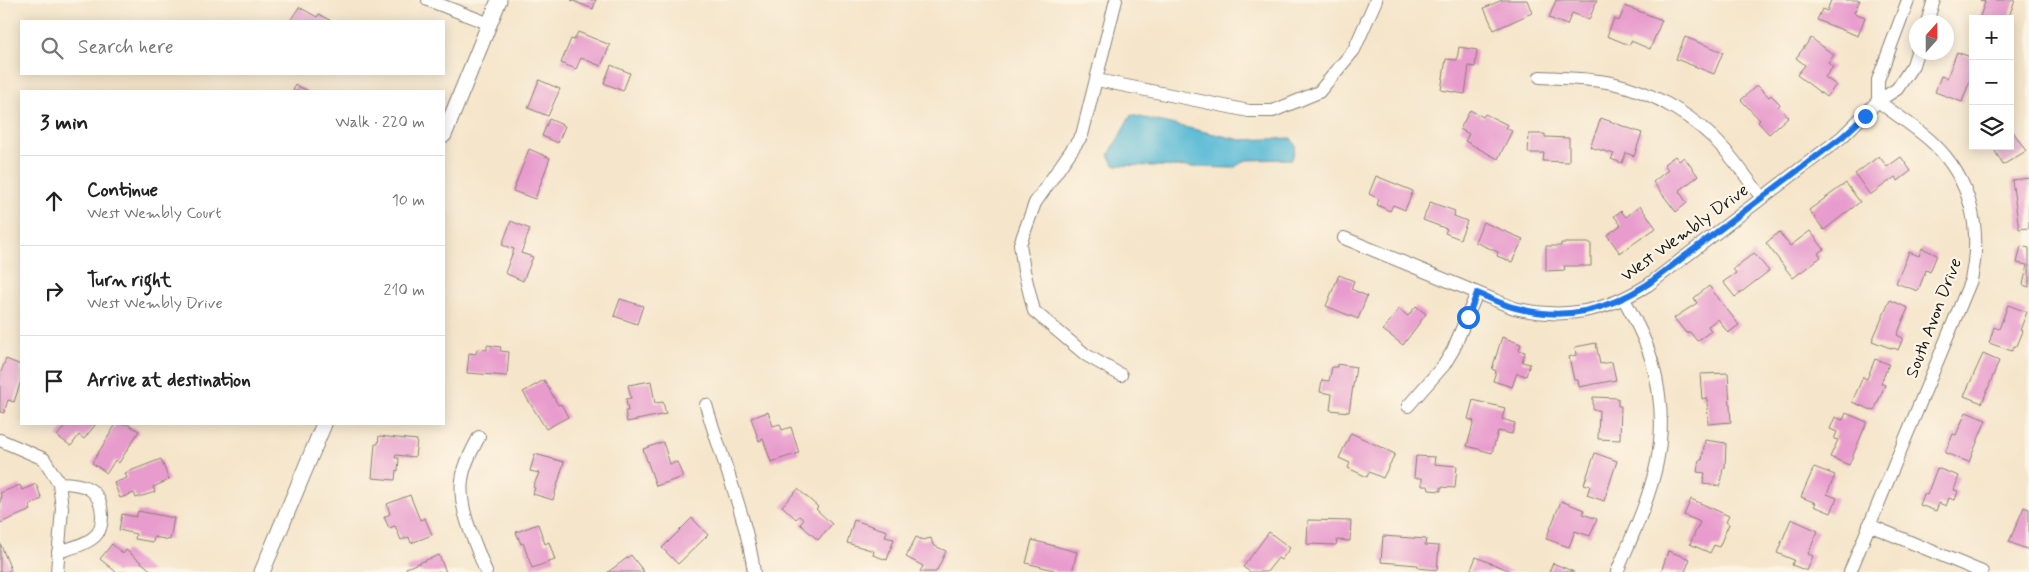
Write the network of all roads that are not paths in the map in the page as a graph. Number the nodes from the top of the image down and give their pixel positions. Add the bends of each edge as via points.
1 (428, 0) edge
2 (500, 0) edge
3 (1116, 0) edge
4 (1376, 0) edge
5 (1908, 0) edge
6 (1934, 0) edge
7 (1929, 15) edge
8 (490, 24) junction
9 (1915, 60) edge
10 (1540, 77) dead end
11 (1097, 80) junction
12 (1878, 101) junction
13 (445, 133) edge
14 (1762, 198) junction
15 (1344, 238) dead end
16 (1477, 293) junction
17 (1624, 299) junction
18 (1121, 375) dead end
19 (706, 405) dead end
20 (1408, 406) dead end
21 (324, 425) edge
22 (479, 437) dead end
23 (0, 440) edge
24 (59, 483) junction
25 (1869, 525) junction
26 (58, 552) junction
27 (57, 572) edge
28 (262, 572) edge
29 (486, 572) edge
30 (754, 572) edge
31 (1617, 572) edge
32 (1850, 572) edge
33 (1982, 572) edge

1 - 8 street
2 - 8 street
3 - 11 street
4 - 11 street via 1354,50 1319,92 1274,110 1249,112
5 - 12 street via 1878,80
6 - 7 street
8 - 13 street
9 - 12 street, West Wembly Drive via 1897,89
10 - 14 street via 1612,83 1659,100 1704,129
11 - 18 street via 1082,135 1035,203 1020,244 1034,310 1086,354
12 - 14 street, West Wembly Drive via 1842,137
12 - 25 street, South Avon Drive via 1933,142 1957,172 1975,221 1976,241 1971,280
14 - 17 street, West Wembly Drive
15 - 16 street, West Wembly Drive
16 - 17 street, West Wembly Drive via 1514,308 1557,314 1598,309
16 - 20 street via 1444,365
17 - 31 street via 1653,365 1662,420 1655,475
19 - 30 street via 750,541
21 - 28 street
22 - 29 street via 464,470 462,492
23 - 24 street via 44,459
24 - 26 street via 62,508
24 - 26 street via 76,483 93,491 102,503 102,521 97,534 84,543
25 - 32 street, South Avon Drive
25 - 33 street
26 - 27 street

